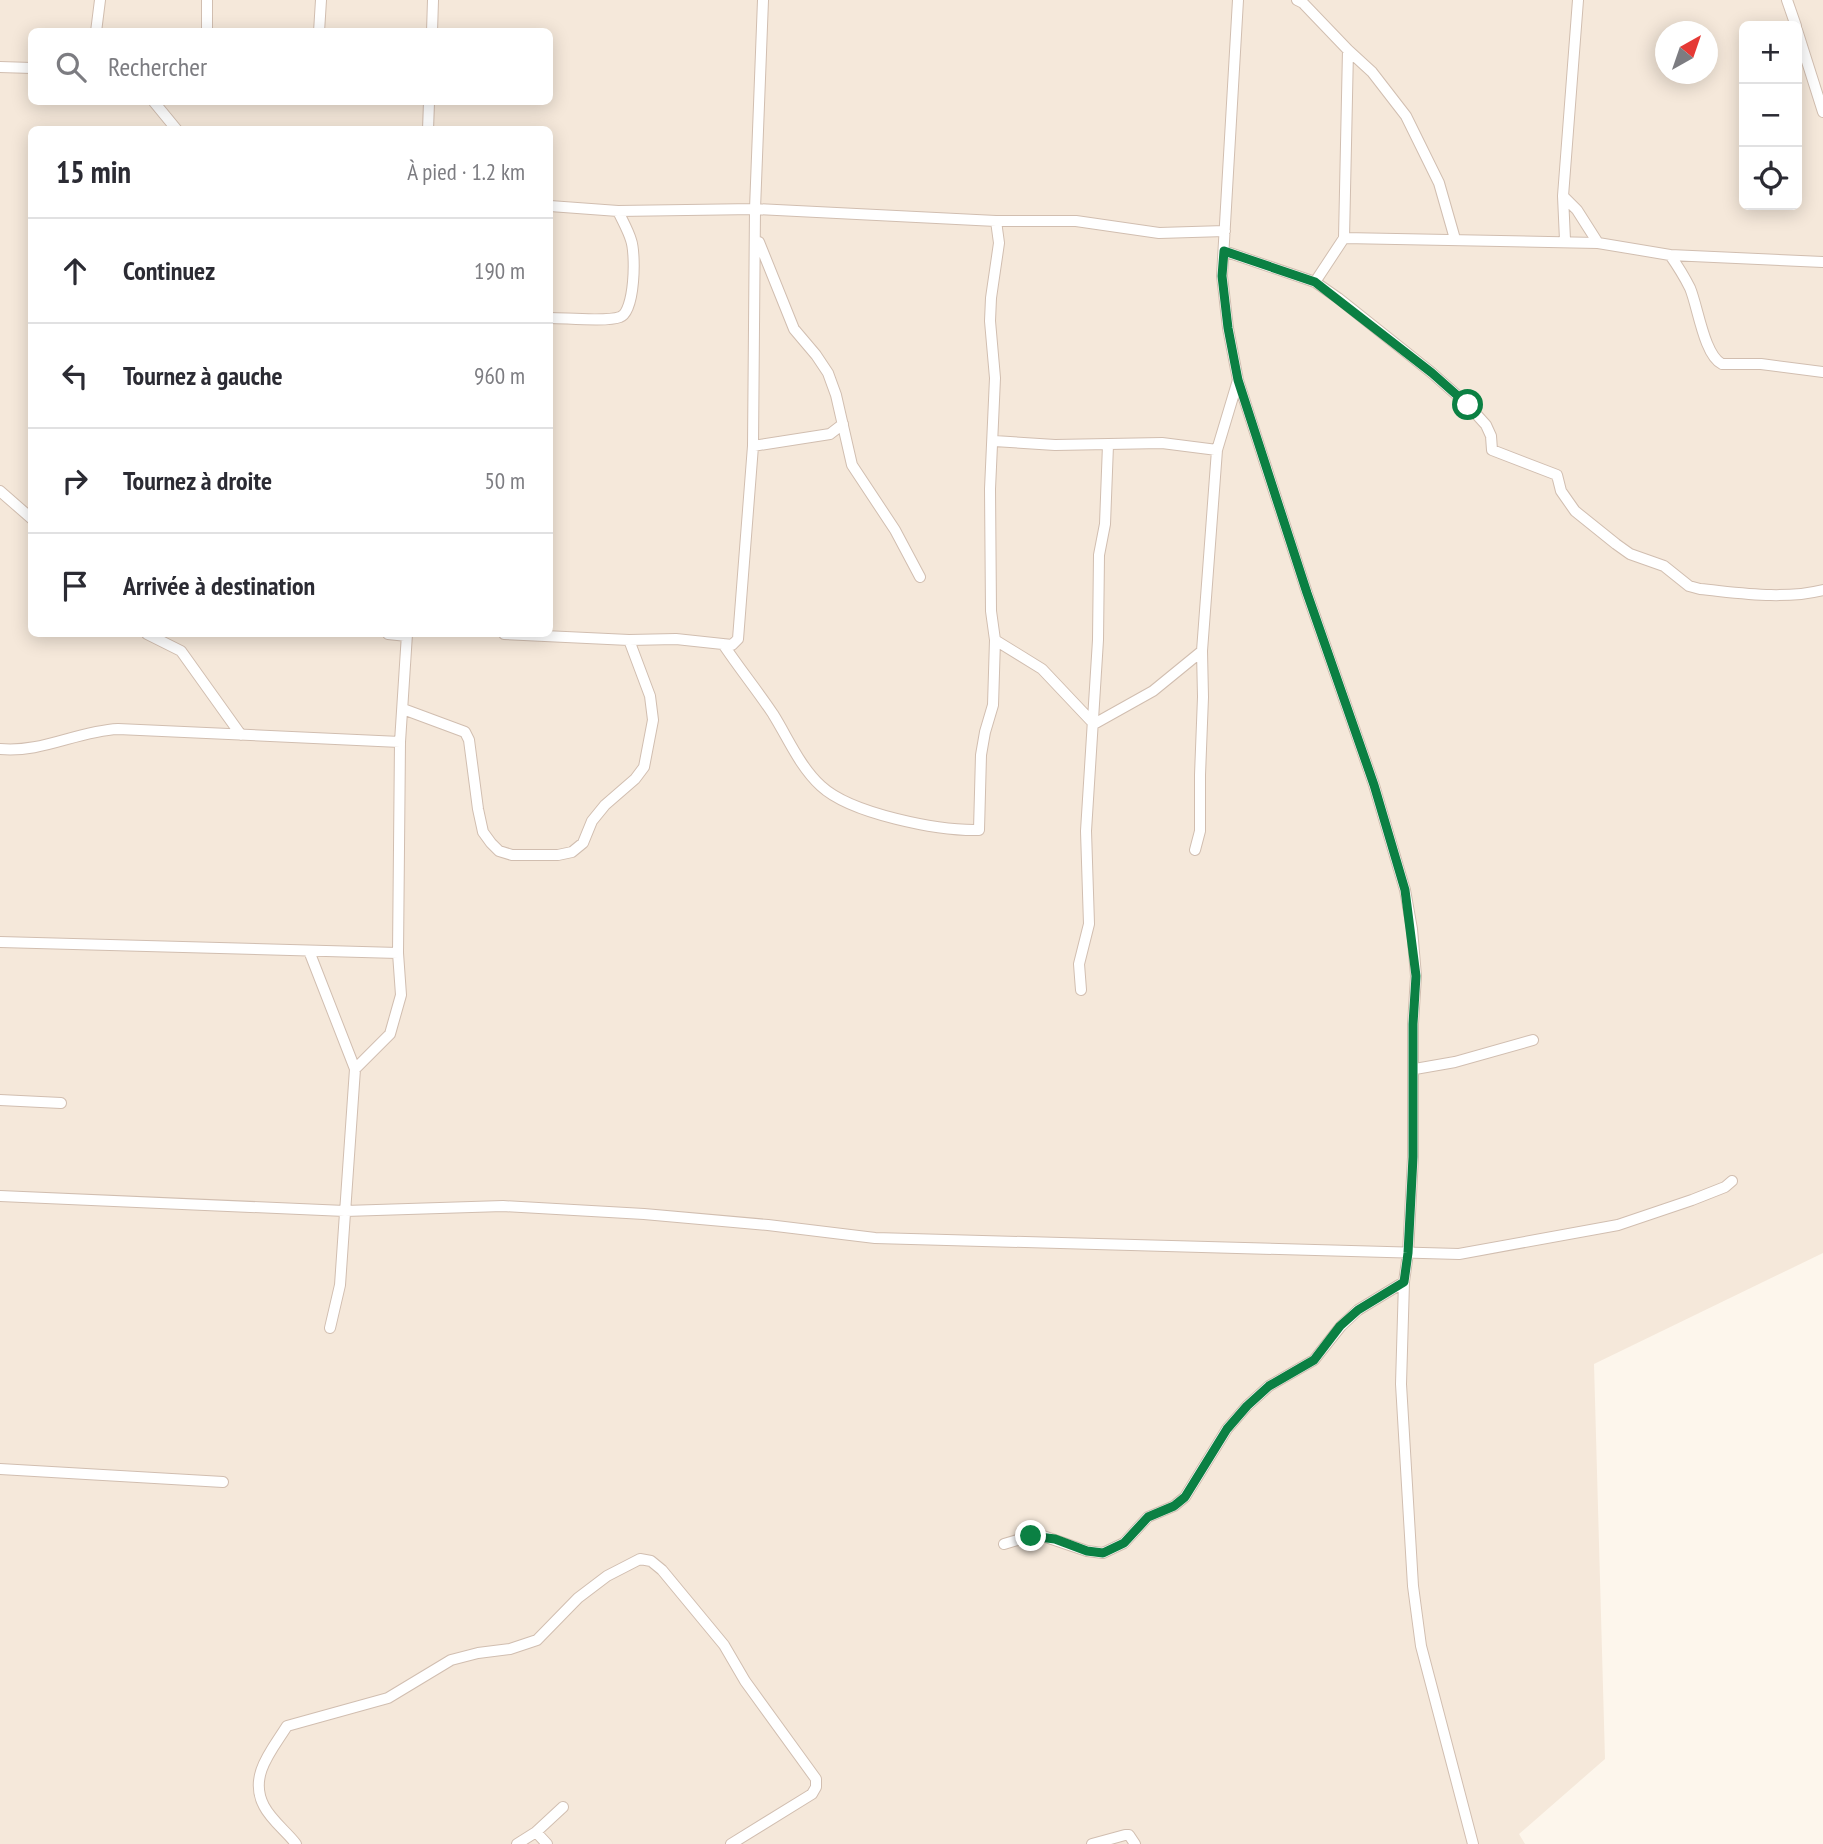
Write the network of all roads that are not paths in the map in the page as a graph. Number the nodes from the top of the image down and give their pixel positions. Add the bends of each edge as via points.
1 (100, 0) edge
2 (207, 0) edge
3 (321, 0) edge
4 (433, 0) edge
5 (763, 0) edge
6 (1238, 0) edge
7 (1297, 0) edge
8 (1578, 0) edge
9 (1787, 0) edge
10 (1794, 21) edge
11 (96, 28) edge
12 (207, 28) edge
13 (319, 28) edge
14 (432, 28) edge
15 (1802, 47) edge
16 (1348, 50) junction
17 (0, 66) edge
18 (28, 68) edge
19 (156, 105) edge
20 (429, 105) edge
21 (1823, 112) edge
22 (174, 126) edge
23 (428, 126) edge
24 (1563, 196) junction
25 (553, 206) edge
26 (755, 209) junction
27 (618, 211) junction
28 (996, 221) junction
29 (1225, 231) junction
30 (756, 232) junction
31 (1343, 238) junction
32 (1455, 239) junction
33 (1565, 240) junction
34 (1598, 243) junction
35 (1224, 251) junction
36 (1670, 255) junction
37 (1823, 262) edge
38 (1315, 282) junction
39 (553, 318) edge
40 (1823, 372) edge
41 (1238, 380) junction
42 (843, 424) junction
43 (993, 441) junction
44 (1108, 445) junction
45 (753, 446) junction
46 (1217, 450) junction
47 (0, 491) edge
48 (28, 516) edge
49 (920, 577) dead end
50 (1823, 590) edge
51 (553, 636) edge
52 (153, 637) edge
53 (407, 637) edge
54 (629, 640) junction
55 (995, 640) junction
56 (723, 644) junction
57 (1202, 651) junction
58 (403, 709) junction
59 (1094, 724) junction
60 (240, 735) junction
61 (400, 742) junction
62 (0, 749) edge
63 (1195, 850) dead end
64 (0, 942) edge
65 (309, 951) junction
66 (398, 953) junction
67 (1081, 990) dead end
68 (1532, 1040) dead end
69 (355, 1069) junction
70 (1415, 1069) junction
71 (0, 1100) edge
72 (61, 1102) dead end
73 (1732, 1181) dead end
74 (0, 1196) edge
75 (345, 1211) junction
76 (1408, 1253) junction
77 (1404, 1282) junction
78 (330, 1328) dead end
79 (0, 1469) edge
80 (223, 1482) dead end
81 (1004, 1544) dead end
82 (563, 1807) dead end
83 (536, 1832) junction
84 (754, 1832) junction
85 (296, 1844) edge
86 (517, 1844) edge
87 (547, 1844) edge
88 (731, 1844) edge
89 (756, 1844) edge
90 (1092, 1844) edge
91 (1135, 1844) edge
92 (1473, 1844) edge

1 - 11 street
2 - 12 street
3 - 13 street
4 - 14 street
5 - 26 street
6 - 29 street
7 - 16 street
8 - 24 street
9 - 10 street
15 - 21 street
16 - 31 street
16 - 32 street via 1372,72 1406,116 1439,183
17 - 18 street
19 - 22 street
20 - 23 street
24 - 33 street
24 - 34 street
25 - 27 street
26 - 27 street
26 - 28 street
26 - 30 street
27 - 39 street via 634,258 630,305 624,315
28 - 29 street via 1076,221 1158,233
28 - 43 street via 999,243 990,309
29 - 35 street
30 - 42 street via 793,329 828,373
30 - 45 street
31 - 32 street
31 - 38 street
32 - 33 street
33 - 34 street
34 - 36 street
35 - 38 street
35 - 41 street via 1222,276
36 - 37 street
36 - 40 street via 1690,290 1718,362
38 - 50 street via 1462,400 1486,425 1492,450 1557,475 1561,491 1575,511 1630,554 1664,566 1700,589 1772,596
41 - 46 street
41 - 70 street via 1405,890 1416,976
42 - 45 street via 830,434
42 - 49 street via 852,465
43 - 44 street
43 - 55 street via 990,519
44 - 46 street via 1161,443
44 - 59 street
45 - 56 street via 738,639 732,645
46 - 57 street
47 - 48 street
51 - 54 street
52 - 60 street via 181,651
53 - 58 street
54 - 56 street
54 - 58 street via 650,696 653,720 644,767 598,813 583,843 572,852 540,856 499,851 483,832 464,732
55 - 56 street via 993,705 981,755 979,830 958,831 870,812 822,788
55 - 59 street via 1042,669
57 - 59 street via 1153,691
57 - 63 street via 1200,831
58 - 61 street
59 - 67 street via 1086,831 1089,924 1079,964
60 - 61 street
60 - 62 street via 102,730 43,747
61 - 66 street
64 - 65 street
65 - 66 street
65 - 69 street
66 - 69 street via 401,995 390,1034
68 - 70 street
69 - 75 street
70 - 76 street
71 - 72 street
73 - 76 street via 1618,1225 1459,1254
74 - 75 street
75 - 76 street via 503,1206 672,1216 875,1238
75 - 78 street via 340,1285
76 - 77 street
77 - 81 street via 1358,1310 1314,1360 1269,1386 1247,1406 1227,1429 1185,1497 1148,1517 1124,1543 1103,1553 1043,1536
77 - 92 street via 1401,1384 1416,1619
79 - 80 street
82 - 83 street
83 - 86 street
83 - 87 street
84 - 85 street via 812,1794 816,1779 724,1645 662,1570 640,1559 578,1598 537,1640 451,1661 388,1698 287,1726 262,1765 259,1794 265,1808
84 - 88 street
84 - 89 street
90 - 91 street via 1129,1835

